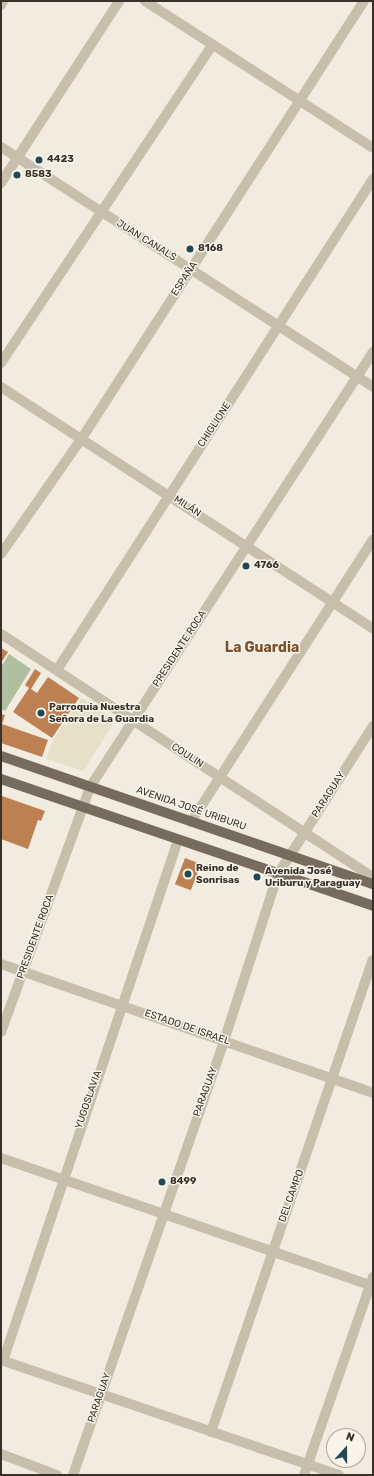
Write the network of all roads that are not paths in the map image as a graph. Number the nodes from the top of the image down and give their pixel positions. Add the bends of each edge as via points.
1 (3, 1) edge
2 (119, 1) edge
3 (144, 1) edge
4 (364, 1) edge
5 (1, 5) edge
6 (212, 46) junction
7 (300, 101) junction
8 (1, 146) edge
9 (373, 148) edge
10 (18, 157) junction
11 (373, 179) edge
12 (1, 183) edge
13 (101, 213) junction
14 (191, 269) junction
15 (278, 326) junction
16 (373, 352) edge
17 (1, 363) edge
18 (357, 377) junction
19 (1, 387) edge
20 (373, 387) edge
21 (82, 438) junction
22 (169, 496) junction
23 (373, 540) edge
24 (247, 546) junction
25 (1, 554) edge
26 (333, 602) junction
27 (373, 629) edge
28 (1, 634) edge
29 (57, 670) junction
30 (133, 721) junction
31 (373, 726) edge
32 (1, 756) edge
33 (220, 777) junction
34 (1, 779) edge
35 (90, 787) junction
36 (83, 807) junction
37 (191, 822) junction
38 (304, 832) junction
39 (178, 840) junction
40 (289, 856) junction
41 (278, 874) junction
42 (373, 877) edge
43 (373, 884) edge
44 (373, 906) edge
45 (373, 960) edge
46 (1, 964) edge
47 (23, 972) junction
48 (121, 1006) junction
49 (1, 1032) edge
50 (224, 1041) junction
51 (334, 1079) junction
52 (373, 1093) edge
53 (1, 1158) edge
54 (62, 1179) junction
55 (162, 1214) junction
56 (272, 1251) junction
57 (372, 1282) edge
58 (2, 1360) edge
59 (101, 1395) junction
60 (211, 1432) junction
61 (1, 1454) edge
62 (308, 1465) junction
63 (57, 1475) edge
64 (73, 1475) edge
65 (304, 1475) edge
66 (339, 1475) edge

1 - 5 street
2 - 10 street
3 - 6 street
4 - 7 street, ESPAÑA
6 - 7 street
6 - 13 street
7 - 9 street
7 - 14 street, ESPAÑA
8 - 10 street, JUAN CANALS
10 - 12 street
10 - 13 street, JUAN CANALS
11 - 15 street, CHIGLIONE
13 - 14 street, JUAN CANALS
13 - 17 street
14 - 15 street, JUAN CANALS
14 - 21 street, ESPAÑA
15 - 18 street, JUAN CANALS
15 - 22 street, CHIGLIONE
16 - 18 street, PRESIDENTE ROCA
18 - 20 street, JUAN CANALS
18 - 24 street, PRESIDENTE ROCA
19 - 21 street, MILÁN
21 - 22 street, MILÁN
21 - 25 street, ESPAÑA
22 - 24 street, MILÁN
22 - 29 street, CHIGLIONE
23 - 26 street
24 - 26 street, MILÁN
24 - 30 street, PRESIDENTE ROCA
26 - 27 street, MILÁN
26 - 33 street
28 - 29 street, COULIN
29 - 30 street, COULIN
30 - 33 street, COULIN
30 - 35 street, PRESIDENTE ROCA
31 - 38 street, PARAGUAY
32 - 35 main road, AVENIDA JOSÉ URIBURU
33 - 37 street
33 - 38 street, COULIN
34 - 36 main road
35 - 36 street, PRESIDENTE ROCA
35 - 37 main road, AVENIDA JOSÉ URIBURU
36 - 39 main road
36 - 47 street, PRESIDENTE ROCA
37 - 40 main road, AVENIDA JOSÉ URIBURU
38 - 40 street, PARAGUAY
38 - 42 street, COULIN
39 - 41 main road
39 - 48 street, YUGOSLAVIA
40 - 41 street, PARAGUAY
40 - 43 main road, AVENIDA JOSÉ URIBURU
41 - 44 main road
41 - 50 street, PARAGUAY
45 - 51 street, DEL CAMPO
46 - 47 street, ESTADO DE ISRAEL
47 - 48 street, ESTADO DE ISRAEL
47 - 49 street, PRESIDENTE ROCA
48 - 50 street, ESTADO DE ISRAEL
48 - 54 street, YUGOSLAVIA
50 - 51 street, ESTADO DE ISRAEL
50 - 55 street, PARAGUAY
51 - 52 street, ESTADO DE ISRAEL
51 - 56 street, DEL CAMPO
53 - 54 street
54 - 55 street
54 - 58 street, YUGOSLAVIA
55 - 56 street
55 - 59 street, PARAGUAY
56 - 57 street
56 - 60 street, DEL CAMPO
57 - 62 street
58 - 59 street
59 - 60 street
59 - 64 street, PARAGUAY
60 - 62 street
61 - 63 street
62 - 65 street
62 - 66 street

